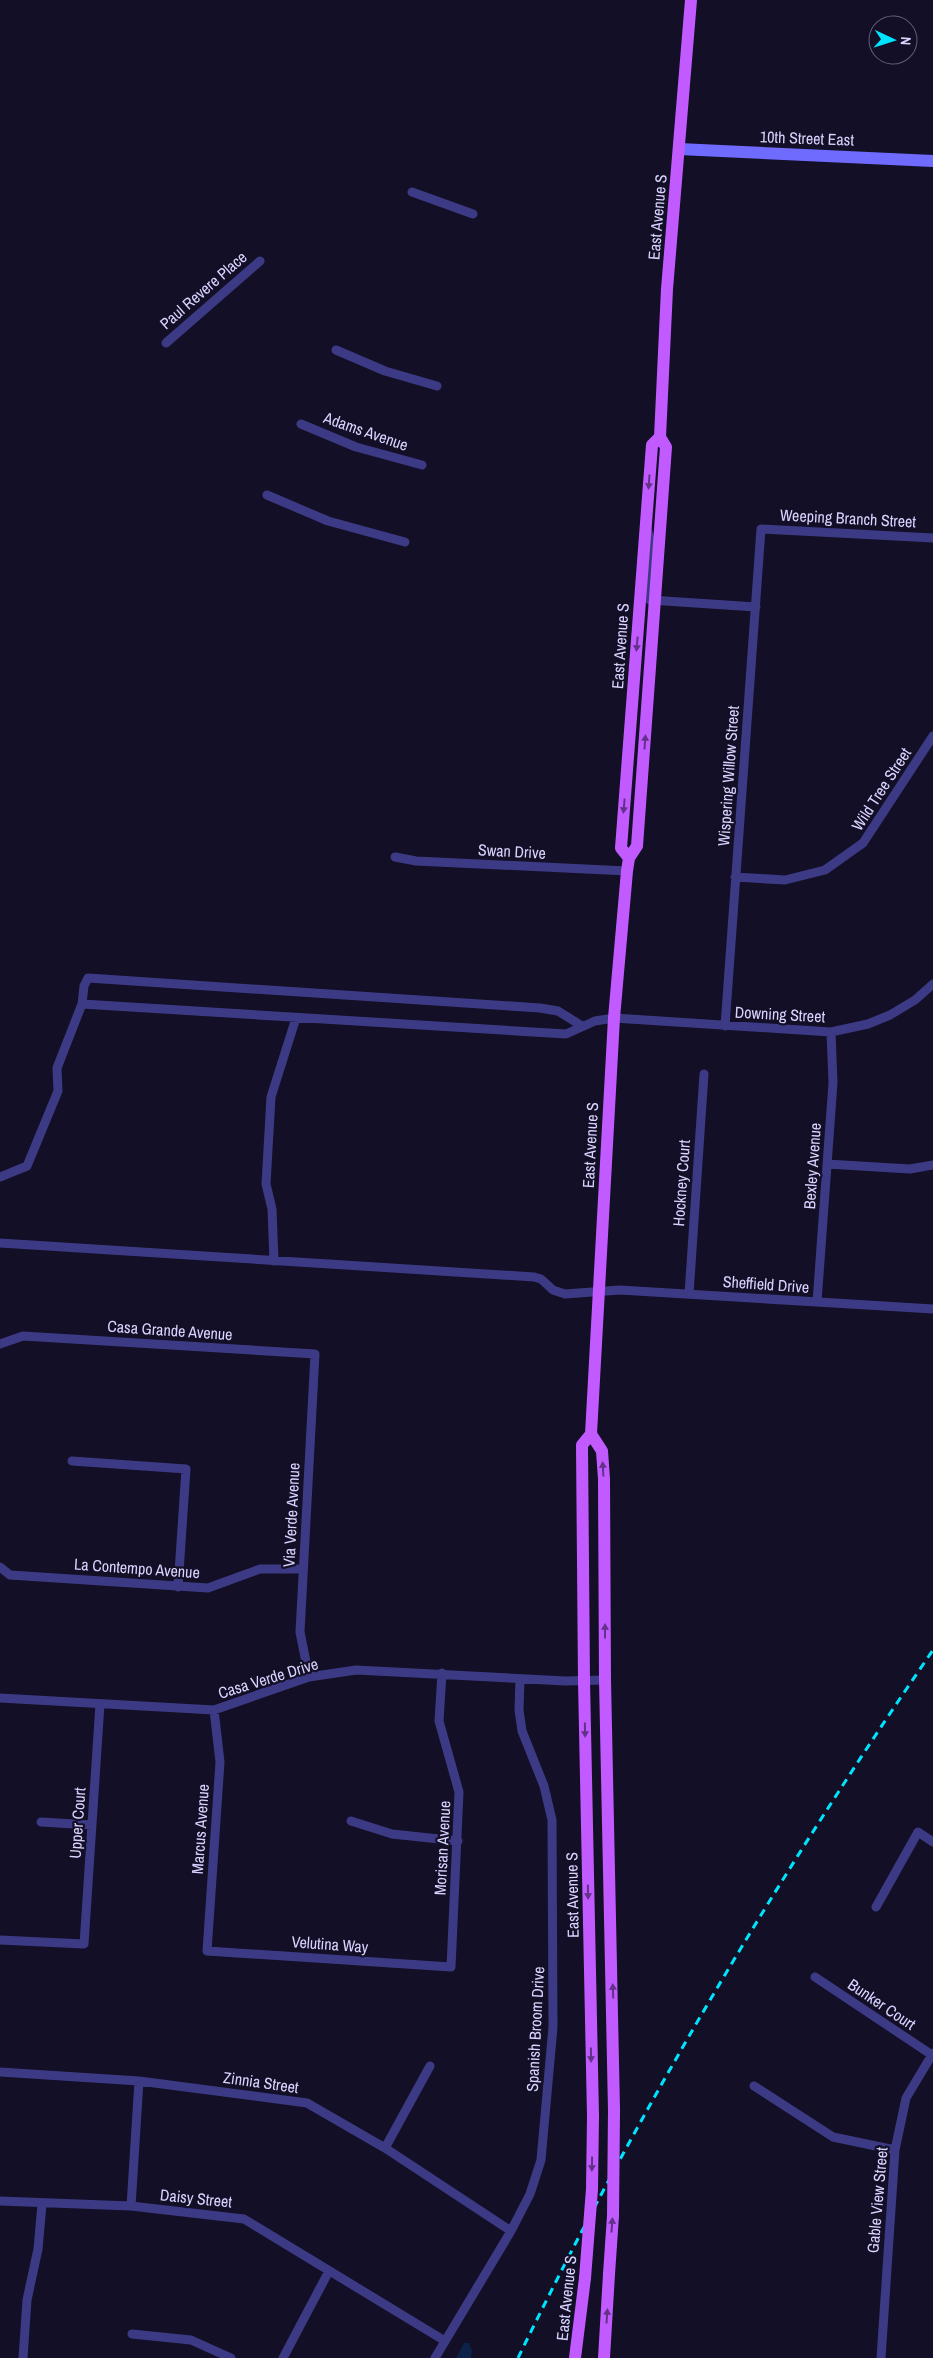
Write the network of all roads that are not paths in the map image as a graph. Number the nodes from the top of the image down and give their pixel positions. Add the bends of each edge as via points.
1 (691, 0) edge
2 (679, 150) junction
3 (933, 161) edge
4 (412, 192) dead end
5 (473, 214) dead end
6 (260, 260) dead end
7 (166, 343) dead end
8 (336, 350) dead end
9 (437, 386) dead end
10 (301, 424) dead end
11 (660, 437) junction
12 (422, 465) dead end
13 (267, 495) dead end
14 (646, 524) junction
15 (761, 529) joint
16 (933, 538) edge
17 (405, 542) dead end
18 (656, 602) junction
19 (756, 607) junction
20 (933, 736) edge
21 (395, 857) dead end
22 (629, 858) junction
23 (627, 871) junction
24 (735, 877) junction
25 (933, 984) edge
26 (82, 1004) junction
27 (296, 1018) junction
28 (614, 1018) junction
29 (582, 1026) junction
30 (725, 1026) junction
31 (831, 1032) junction
32 (704, 1074) dead end
33 (827, 1164) junction
34 (933, 1165) edge
35 (0, 1177) edge
36 (0, 1243) edge
37 (274, 1261) junction
38 (598, 1292) junction
39 (689, 1294) junction
40 (817, 1302) junction
41 (933, 1309) edge
42 (0, 1344) edge
43 (316, 1354) joint
44 (591, 1434) junction
45 (72, 1461) dead end
46 (0, 1567) edge
47 (303, 1569) junction
48 (178, 1587) junction
49 (442, 1674) junction
50 (309, 1678) junction
51 (520, 1678) junction
52 (605, 1680) junction
53 (584, 1681) junction
54 (0, 1698) edge
55 (100, 1704) junction
56 (214, 1710) junction
57 (351, 1821) dead end
58 (41, 1822) dead end
59 (92, 1825) junction
60 (458, 1841) junction
61 (933, 1842) edge
62 (876, 1907) dead end
63 (0, 1940) edge
64 (207, 1951) joint
65 (451, 1967) joint
66 (815, 1977) dead end
67 (932, 2054) edge
68 (430, 2066) dead end
69 (0, 2072) edge
70 (139, 2081) junction
71 (754, 2086) dead end
72 (385, 2148) junction
73 (895, 2150) junction
74 (0, 2201) edge
75 (42, 2204) junction
76 (131, 2206) junction
77 (511, 2232) junction
78 (330, 2272) junction
79 (132, 2334) dead end
80 (445, 2341) junction
81 (23, 2358) edge
82 (231, 2358) edge
83 (283, 2358) edge
84 (435, 2358) edge
85 (575, 2358) edge
86 (604, 2358) edge
87 (881, 2358) edge

1 - 2 main road, East Avenue S
2 - 3 main road, 10th Street East
2 - 11 main road, East Avenue S via 667,289
4 - 5 street
6 - 7 street, Paul Revere Place
8 - 9 street via 385,371
10 - 12 street, Adams Avenue via 356,447
11 -> 14 main road, East Avenue S via 652,445
11 - 18 main road, East Avenue S via 666,447
13 - 17 street via 328,521
14 - 18 street via 652,542 649,597
14 -> 22 main road, East Avenue S via 621,848
15 - 16 street, Weeping Branch Street
15 - 19 street, Wispering Willow Street
18 - 19 street
22 -> 18 main road, East Avenue S via 637,846
19 - 24 street, Wispering Willow Street
20 - 24 street, Wild Tree Street via 863,843 825,870 785,880
21 - 23 street, Swan Drive via 416,861
22 - 23 main road, East Avenue S
23 - 28 main road, East Avenue S
24 - 30 street, Wispering Willow Street
25 - 31 street, Downing Street via 890,1015 868,1024
26 - 27 street, Downing Street
26 - 29 street via 88,978 540,1008 558,1011
26 - 35 street via 57,1068 58,1092 27,1166
27 - 29 street, Downing Street via 566,1034
27 - 37 street via 271,1097 266,1184 272,1209
28 - 29 street, Downing Street
28 - 30 street, Downing Street
28 - 38 main road, East Avenue S
30 - 31 street, Downing Street
31 - 33 street, Bexley Avenue via 833,1083
32 - 39 street, Hockney Court
33 - 34 street via 910,1169
33 - 40 street, Bexley Avenue
36 - 37 street, Sheffield Drive
37 - 38 street, Sheffield Drive via 534,1277 565,1294
38 - 39 street, Sheffield Drive
38 - 44 main road, East Avenue S
39 - 40 street, Sheffield Drive
40 - 41 street, Sheffield Drive
42 - 43 street, Casa Grande Avenue via 23,1336
43 - 47 street, Via Verde Avenue
52 -> 44 main road via 603,1460 602,1451
44 - 53 main road, East Avenue S via 582,1445
45 - 48 street via 186,1469
46 - 48 street, La Contempo Avenue via 10,1575
47 - 48 street, La Contempo Avenue via 260,1569 208,1588
47 - 50 street, Via Verde Avenue via 300,1632
49 - 50 street, Casa Verde Drive via 356,1670
49 - 51 street, Casa Verde Drive
49 - 60 street, Morisan Avenue via 440,1721 460,1792
50 - 56 street, Casa Verde Drive
51 - 53 street, Casa Verde Drive
51 - 77 street, Spanish Broom Drive via 522,1731 544,1786 552,1820 553,2026 541,2160 530,2194
52 - 53 street, Casa Verde Drive
86 -> 52 main road, bridge via 613,2216 614,2110
53 -> 85 main road, East Avenue S, bridge via 593,2116 592,2189
54 - 55 street, Casa Verde Drive
55 - 56 street, Casa Verde Drive
55 - 59 street, Upper Court
56 - 64 street, Marcus Avenue via 220,1762
57 - 60 street via 392,1834
58 - 59 street
59 - 63 street, Upper Court via 84,1944
60 - 65 street, Morisan Avenue
61 - 62 street via 918,1832
64 - 65 street, Velutina Way
66 - 67 street, Bunker Court
67 - 73 street, Gable View Street via 906,2098
68 - 72 street
69 - 70 street, Zinnia Street
70 - 72 street, Zinnia Street via 307,2103
70 - 76 street
71 - 73 street via 833,2137
72 - 77 street, Zinnia Street
73 - 87 street, Gable View Street
74 - 75 street, Daisy Street
75 - 76 street, Daisy Street
75 - 81 street via 38,2249 27,2300
76 - 78 street, Daisy Street via 244,2219
77 - 80 street, Spanish Broom Drive
78 - 80 street, Daisy Street
78 - 83 street
79 - 82 street via 190,2340
80 - 84 street, Spanish Broom Drive

